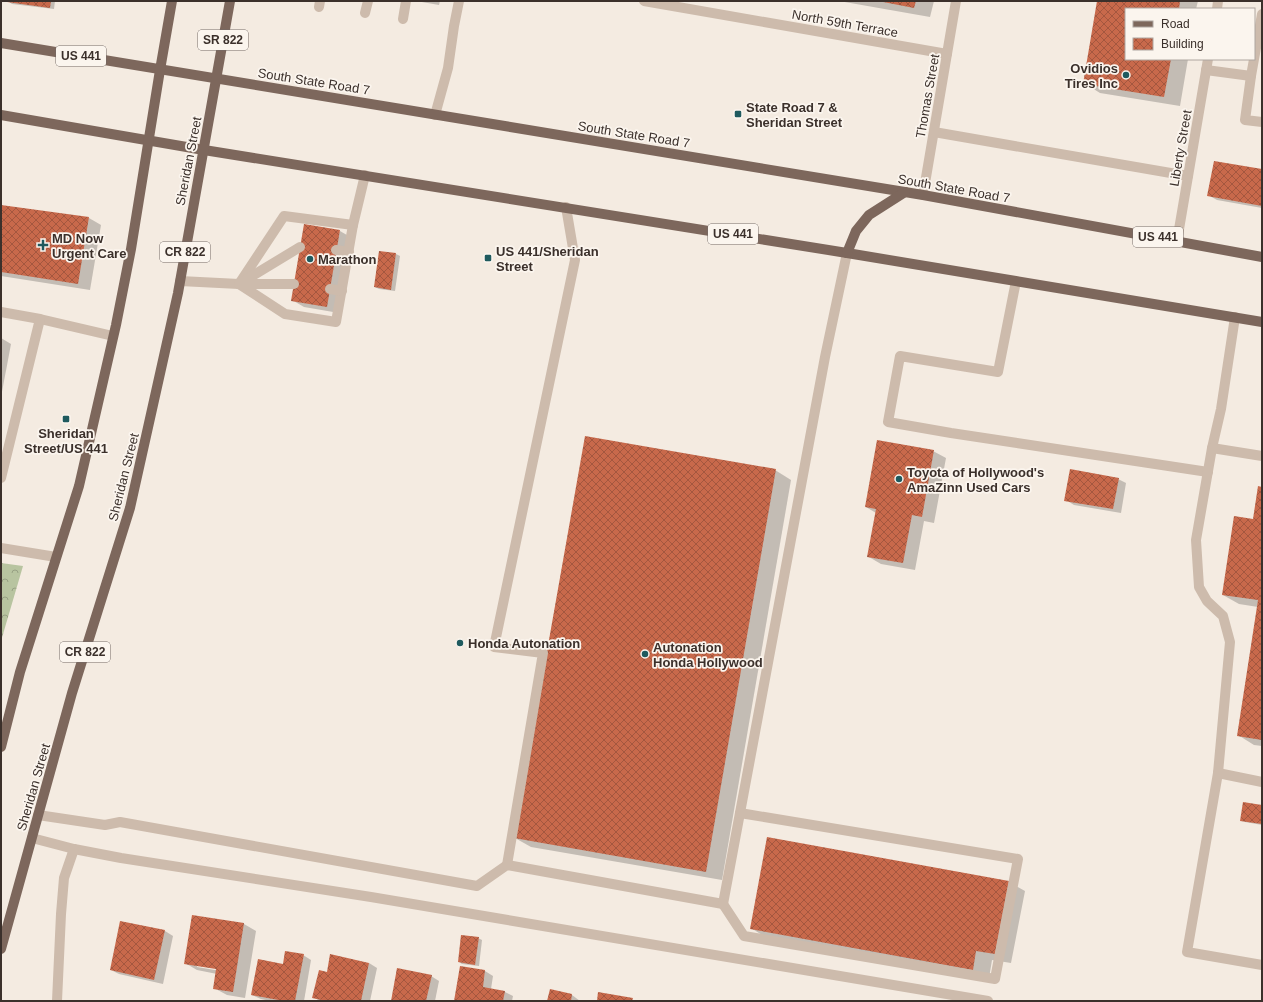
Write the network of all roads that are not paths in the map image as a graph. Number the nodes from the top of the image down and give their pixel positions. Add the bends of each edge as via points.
1 (172, 1) edge
2 (230, 1) edge
3 (368, 1) edge
4 (406, 1) edge
5 (460, 1) edge
6 (644, 1) edge
7 (956, 1) edge
8 (365, 14) dead end
9 (1262, 14) edge
10 (403, 19) dead end
11 (1, 43) edge
12 (1255, 53) edge
13 (947, 54) junction
14 (1208, 60) edge
15 (1254, 60) edge
16 (160, 70) junction
17 (1206, 70) junction
18 (1251, 76) junction
19 (216, 78) junction
20 (1, 115) edge
21 (435, 115) junction
22 (1262, 122) edge
23 (934, 132) junction
24 (149, 140) junction
25 (204, 150) junction
26 (365, 176) junction
27 (1188, 176) junction
28 (905, 192) junction
29 (923, 195) junction
30 (566, 207) junction
31 (354, 225) junction
32 (1177, 241) junction
33 (300, 247) dead end
34 (336, 250) dead end
35 (349, 252) junction
36 (847, 253) junction
37 (1262, 257) edge
38 (180, 281) junction
39 (1016, 281) junction
40 (239, 284) junction
41 (294, 284) dead end
42 (330, 289) dead end
43 (342, 291) junction
44 (1, 312) edge
45 (1235, 317) junction
46 (40, 319) junction
47 (1262, 322) edge
48 (113, 336) junction
49 (1212, 448) junction
50 (1262, 456) edge
51 (1208, 472) junction
52 (1, 478) edge
53 (1, 548) edge
54 (56, 557) junction
55 (1, 747) edge
56 (1218, 773) junction
57 (1262, 782) edge
58 (740, 813) junction
59 (38, 815) junction
60 (32, 838) junction
61 (74, 849) junction
62 (506, 865) junction
63 (723, 904) junction
64 (1, 949) edge
65 (1262, 964) edge
66 (58, 1001) edge
67 (988, 1001) edge

1 - 16 main road
2 - 19 main road, Sheridan Street / SR 822
3 - 8 street
4 - 10 street
5 - 21 street via 448,68
6 - 13 street, North 59th Terrace
7 - 13 street, Thomas Street
9 - 12 street
11 - 16 main road, South State Road 7 / US 441
13 - 23 street, Thomas Street
14 - 17 street, Liberty Street
15 - 18 street
16 - 19 main road, South State Road 7 / US 441
16 - 24 main road
17 - 18 street
17 - 27 street, Liberty Street
18 - 22 street via 1245,120
19 - 21 main road, South State Road 7 / US 441
19 - 25 main road, Sheridan Street / SR 822
20 - 24 main road, US 441
21 - 28 main road, South State Road 7 / US 441
23 - 27 street
23 - 29 street, Thomas Street
24 - 25 main road, US 441
24 - 48 main road
25 - 26 main road, US 441
25 - 38 main road, Sheridan Street / CR 822
26 - 30 main road, US 441
26 - 31 street
27 - 32 street, Liberty Street
28 - 29 main road, South State Road 7 / US 441
28 - 36 main road via 869,215 856,231
29 - 32 main road, South State Road 7 / US 441
30 - 36 main road, US 441
30 - 62 street via 575,260 494,646 543,653
31 - 35 street
31 - 40 street via 284,216
32 - 37 main road, South State Road 7 / US 441
33 - 40 street
34 - 35 street
35 - 43 street
36 - 39 main road, US 441
36 - 58 street via 825,357
38 - 40 street
38 - 59 main road, Sheridan Street / CR 822 via 130,508 72,693
39 - 45 main road, US 441
39 - 51 street via 998,372 900,356 888,422
40 - 41 street
40 - 43 street via 286,314 336,322
42 - 43 street
44 - 46 street
45 - 47 main road, US 441
45 - 49 street via 1221,409
46 - 48 street
46 - 52 street
48 - 54 main road via 79,486
49 - 50 street
49 - 51 street
51 - 56 street via 1196,540 1199,587 1207,600 1223,616 1230,642
53 - 54 street
54 - 55 main road via 20,672
56 - 57 street
56 - 65 street via 1187,952
58 - 63 street
58 - 63 street via 1018,859 995,979 744,936
59 - 60 main road, Sheridan Street / CR 822
59 - 62 street via 105,825 120,822 477,886
60 - 61 street
60 - 64 main road, Sheridan Street / CR 822
61 - 66 street via 64,878
61 - 67 street
62 - 63 street

